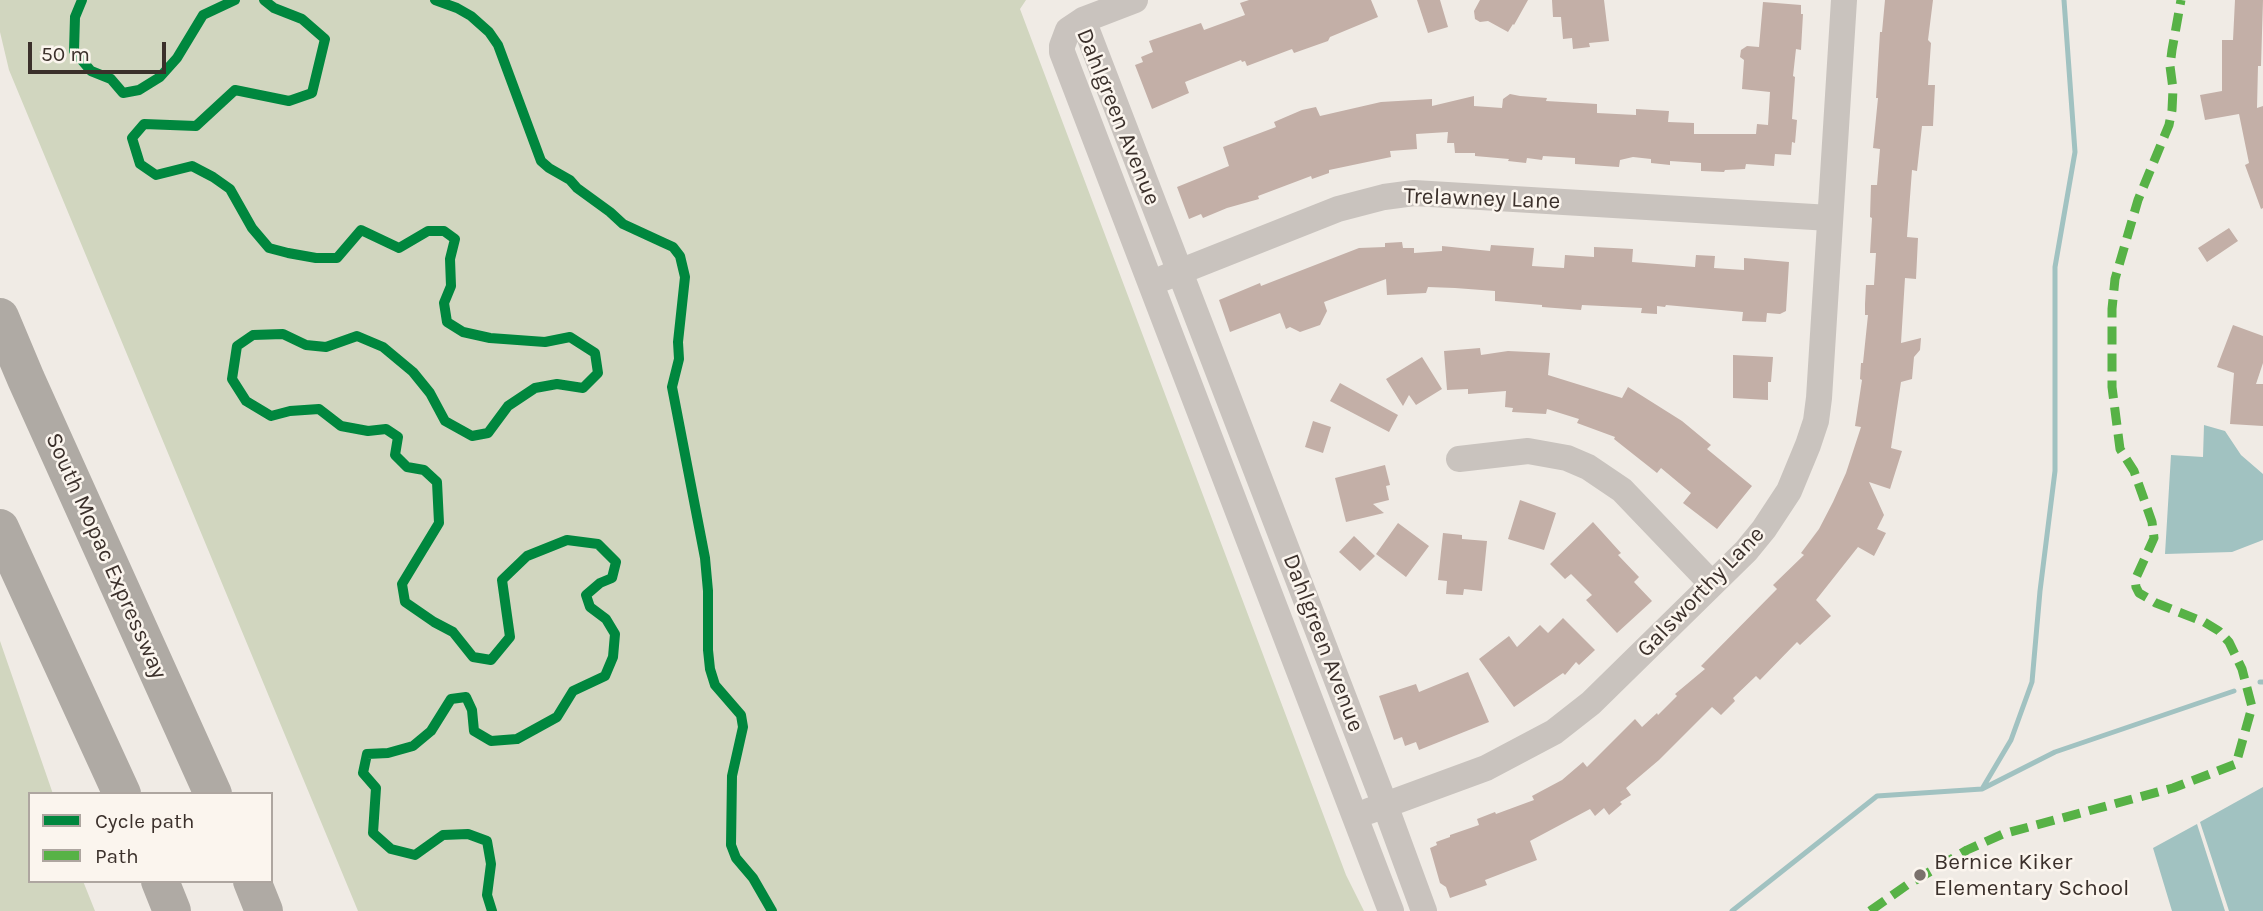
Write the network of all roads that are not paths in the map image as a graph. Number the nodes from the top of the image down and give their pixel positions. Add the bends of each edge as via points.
1 (1135, 0) edge
2 (1843, 0) edge
3 (1083, 20) junction
4 (1830, 218) junction
5 (1179, 272) junction
6 (1150, 284) junction
7 (0, 317) edge
8 (1459, 459) dead end
9 (0, 528) edge
10 (1712, 584) junction
11 (121, 792) edge
12 (212, 792) edge
13 (1385, 805) junction
14 (1354, 816) junction
15 (161, 883) edge
16 (253, 883) edge
17 (172, 911) edge
18 (264, 911) edge
19 (1391, 911) edge
20 (1424, 911) edge

1 - 3 street
2 - 4 street, Galsworthy Lane
3 - 5 street, Dahlgreen Avenue
3 - 6 street, Dahlgreen Avenue via 1068,30 1062,52
4 - 5 street, Trelawney Lane via 1414,193 1338,209
4 - 10 street, Galsworthy Lane via 1816,421 1778,510
5 - 6 street, Trelawney Lane
5 - 13 street, Dahlgreen Avenue
6 - 14 street, Dahlgreen Avenue
7 - 12 highway, South Mopac Expressway
8 - 10 street via 1528,451 1588,467 1622,490
9 - 11 highway
10 - 13 street, Galsworthy Lane via 1591,703 1554,732 1486,768
13 - 14 street, Galsworthy Lane
13 - 20 street, Dahlgreen Avenue
14 - 19 street, Dahlgreen Avenue
15 - 17 highway
16 - 18 highway

